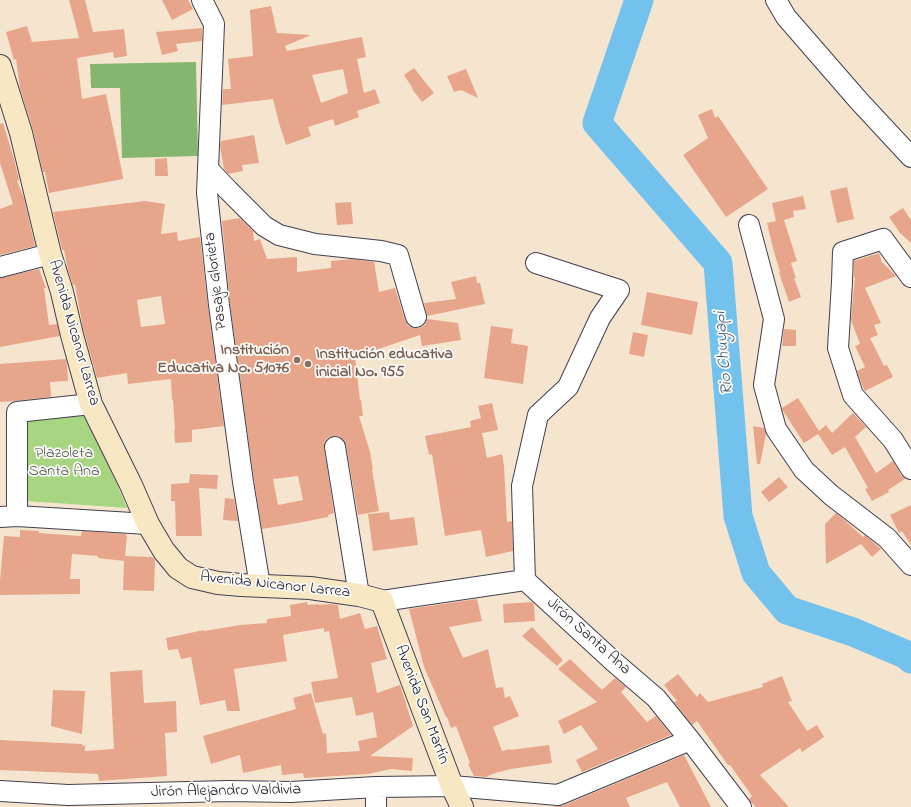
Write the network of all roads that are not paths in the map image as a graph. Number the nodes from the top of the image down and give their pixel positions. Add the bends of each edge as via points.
1 (202, 0) edge
2 (776, 0) edge
3 (1, 69) edge
4 (911, 157) edge
5 (208, 169) junction
6 (749, 225) dead end
7 (50, 254) junction
8 (536, 263) dead end
9 (0, 267) edge
10 (911, 277) edge
11 (416, 317) dead end
12 (91, 404) junction
13 (335, 447) dead end
14 (911, 469) edge
15 (8, 516) edge
16 (148, 524) junction
17 (911, 565) edge
18 (525, 580) junction
19 (260, 586) junction
20 (358, 595) junction
21 (382, 601) junction
22 (690, 740) junction
23 (452, 786) junction
24 (376, 787) junction
25 (0, 791) edge
26 (291, 799) edge
27 (68, 801) edge
28 (376, 807) edge
29 (462, 807) edge
30 (741, 807) edge

1 - 5 street, Pasaje Glorieta via 214,24
2 - 4 street via 786,17
3 - 7 main road, Avenida Nicanor Larrea via 21,133
5 - 11 street via 264,226 279,235 315,244 398,255
5 - 19 street, Pasaje Glorieta via 207,193 219,305
6 - 17 street via 774,319 764,385 776,430 804,470 831,495 887,538
7 - 9 street
7 - 12 main road, Avenida Nicanor Larrea
8 - 18 street via 618,290 600,318 568,387 538,415 522,486
10 - 14 street via 883,239 843,252 838,348 853,395 893,440
12 - 15 street via 17,412
12 - 16 main road, Avenida Nicanor Larrea
13 - 20 street
15 - 16 street
16 - 19 main road, Avenida Nicanor Larrea via 178,568 192,577 218,583
18 - 21 street
18 - 22 street, Jirón Santa Ana via 656,698
19 - 20 main road, Avenida Nicanor Larrea via 310,588
20 - 21 main road, Avenida Nicanor Larrea
21 - 23 main road, Avenida San Martín
22 - 23 street, Jirón Alejandro Valdivia via 558,795
22 - 30 street, Jirón Santa Ana
23 - 24 street, Jirón Alejandro Valdivia
23 - 29 main road, Avenida San Martín
24 - 26 street, Jirón Alejandro Valdivia
24 - 28 street
25 - 27 street, Jirón Alejandro Valdivia
26 - 27 street, Jirón Alejandro Valdivia via 221,792

